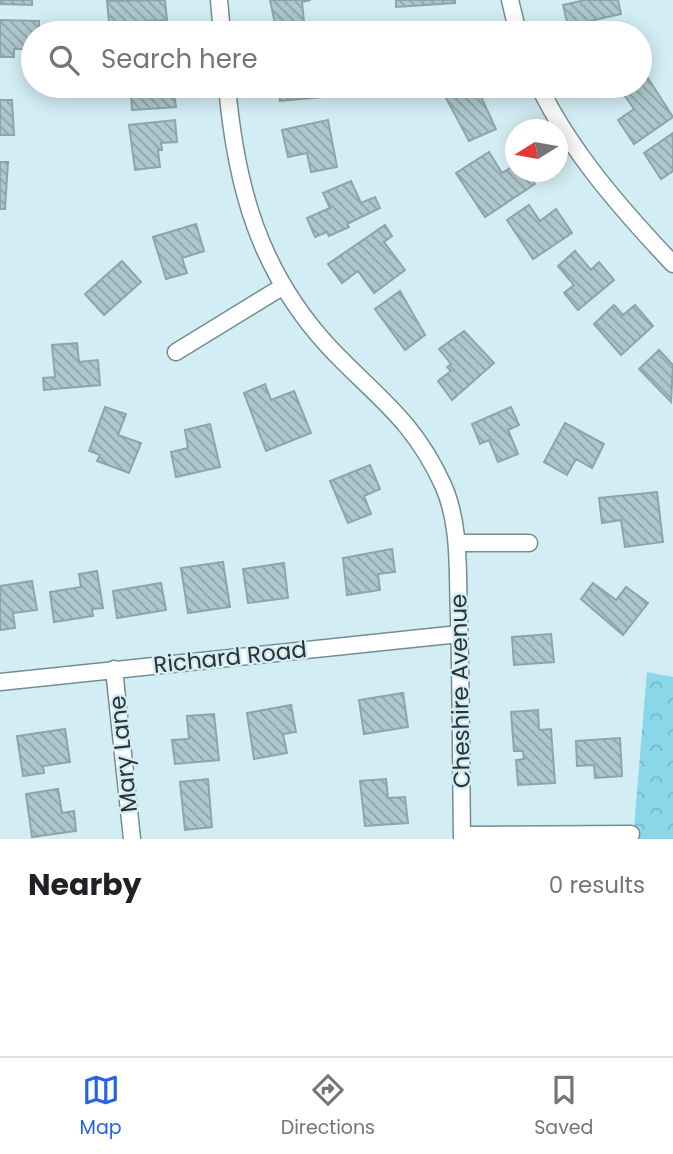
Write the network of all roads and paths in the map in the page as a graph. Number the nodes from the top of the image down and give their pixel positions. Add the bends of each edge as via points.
1 (219, 0) edge
2 (510, 0) edge
3 (221, 21) edge
4 (515, 21) edge
5 (228, 98) edge
6 (546, 98) edge
7 (673, 264) edge
8 (282, 287) junction
9 (176, 352) dead end
10 (457, 543) junction
11 (529, 543) dead end
12 (459, 634) junction
13 (114, 669) junction
14 (0, 682) edge
15 (631, 834) dead end
16 (462, 837) edge
17 (132, 839) edge

1 - 3 street
2 - 4 street
5 - 8 street, Cheshire Avenue via 241,181
6 - 7 street via 574,145
8 - 9 street
8 - 10 street, Cheshire Avenue via 313,329 400,415 421,443 444,488
10 - 11 street
10 - 12 street, Cheshire Avenue
12 - 13 street, Richard Road
12 - 16 street, Cheshire Avenue
13 - 14 street, Richard Road
13 - 17 street, Mary Lane
15 - 16 street

